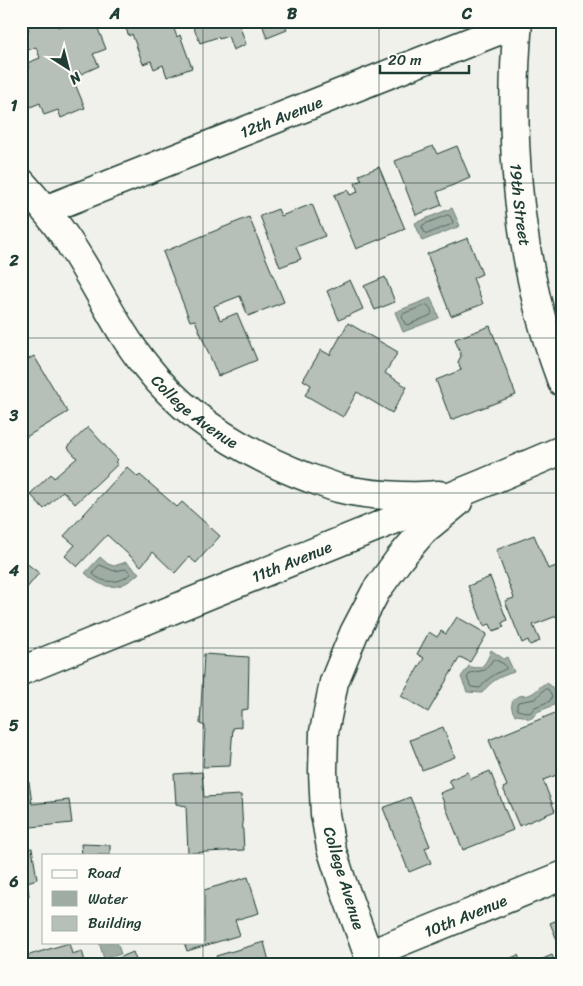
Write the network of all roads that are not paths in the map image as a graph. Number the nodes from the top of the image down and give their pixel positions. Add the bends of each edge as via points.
1 (518, 22) edge
2 (21, 182) edge
3 (45, 210) junction
4 (562, 382) edge
5 (562, 450) edge
6 (473, 488) junction
7 (21, 670) edge
8 (562, 876) edge
9 (370, 960) edge

1 - 3 street, 12th Avenue
1 - 4 street, 19th Street via 514,98 520,207 536,297
2 - 3 street, College Avenue
3 - 6 street, College Avenue via 68,241 140,359 170,394 196,417 234,442 265,460 338,488 407,496
5 - 6 street, 11th Avenue
6 - 7 street, 11th Avenue
6 - 9 street, College Avenue via 424,530 376,591 358,624 334,682 324,732 325,814 331,848
8 - 9 street, 10th Avenue

